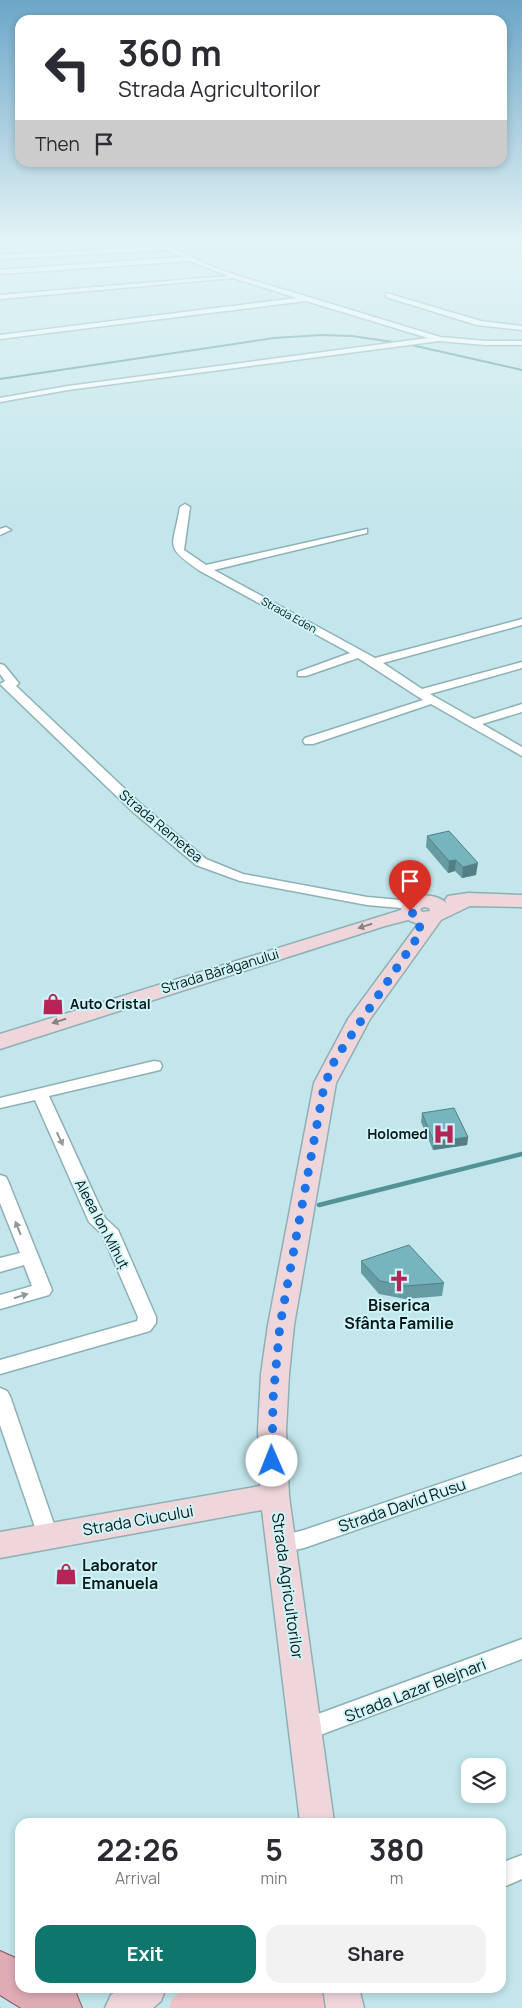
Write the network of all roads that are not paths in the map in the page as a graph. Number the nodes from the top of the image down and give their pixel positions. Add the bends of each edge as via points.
1 (435, 337) edge
2 (439, 338) junction
3 (522, 343) edge
4 (0, 400) edge
5 (185, 507) dead end
6 (364, 531) dead end
7 (204, 568) junction
8 (522, 622) edge
9 (360, 654) junction
10 (374, 662) junction
11 (522, 665) edge
12 (0, 667) edge
13 (302, 674) dead end
14 (4, 684) edge
15 (420, 693) junction
16 (433, 700) junction
17 (522, 708) edge
18 (472, 723) junction
19 (309, 741) dead end
20 (522, 752) edge
21 (522, 901) edge
22 (424, 915) junction
23 (0, 1042) edge
24 (154, 1066) dead end
25 (40, 1094) junction
26 (0, 1103) edge
27 (0, 1181) edge
28 (29, 1257) junction
29 (0, 1265) edge
30 (0, 1302) edge
31 (0, 1367) edge
32 (0, 1396) edge
33 (522, 1464) edge
34 (275, 1496) junction
35 (48, 1536) junction
36 (281, 1544) junction
37 (0, 1545) edge
38 (522, 1649) edge
39 (307, 1729) junction
40 (317, 1818) edge
41 (522, 1867) edge
42 (506, 1874) edge
43 (0, 1971) edge
44 (15, 1981) edge
45 (35, 1993) edge
46 (142, 1993) edge
47 (342, 1993) edge
48 (61, 2008) edge
49 (124, 2008) edge
50 (345, 2008) edge

1 - 2 street
2 - 3 street
2 - 4 street
5 - 7 street, Strada Eden via 177,544 179,552
6 - 7 street
7 - 9 street, Strada Eden
8 - 10 street
9 - 10 street, Strada Eden
9 - 13 street
10 - 15 street, Strada Eden
11 - 15 street
12 - 14 street via 13,683
14 - 22 street, Strada Remetea via 138,809 202,862 240,877
15 - 16 street, Strada Eden
16 - 18 street, Strada Eden
16 - 19 street
17 - 18 street
18 - 20 street, Strada Eden
21 - 22 street via 468,899
22 -> 23 street, Strada Bărăganului via 378,922
22 - 34 street, Strada Agricultorilor via 331,1067 323,1092 280,1325 272,1430
24 - 25 street
25 - 26 street
25 -> 31 street, Aleea Ion Mihuț via 98,1222 109,1230 148,1318 143,1326
28 -> 27 street
28 - 29 street
30 -> 28 street via 43,1290
32 - 35 street
33 - 36 street, Strada David Rusu via 304,1539
34 - 35 street, Strada Ciucului
34 - 36 street, Strada Agricultorilor
35 - 37 street, Strada Ciucului
36 - 39 street, Strada Agricultorilor
38 - 39 street, Strada Lazar Blejnari
39 - 40 street, Strada Agricultorilor
41 - 42 street
43 - 44 main road
45 - 48 main road
46 - 49 street
47 - 50 street

